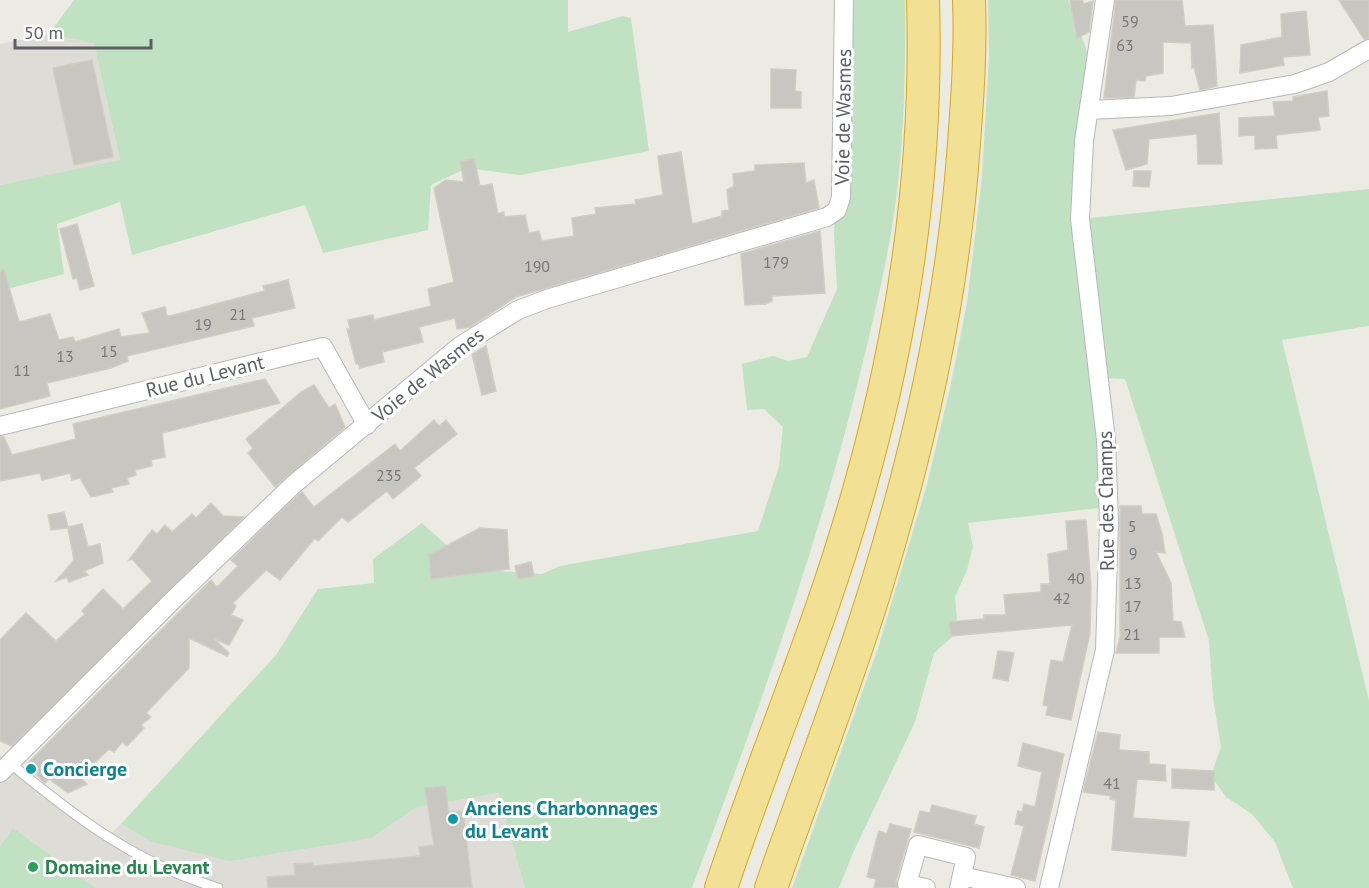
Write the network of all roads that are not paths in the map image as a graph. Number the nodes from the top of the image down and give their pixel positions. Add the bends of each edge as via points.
1 (844, 0) edge
2 (923, 0) edge
3 (969, 0) edge
4 (1105, 0) edge
5 (1369, 49) edge
6 (1089, 110) junction
7 (367, 424) junction
8 (0, 426) edge
9 (3, 764) edge
10 (961, 882) edge
11 (218, 888) edge
12 (721, 888) edge
13 (771, 888) edge
14 (926, 888) edge
15 (1016, 888) edge
16 (1049, 888) edge

1 - 7 street, Voie de Wasmes via 842,197 837,210 827,218 518,310 460,346
2 - 12 highway via 923,115 915,206 885,394 833,576
3 - 13 highway via 959,214 946,309 927,400 877,586
4 - 6 street, Rue des Champs
5 - 6 street via 1329,72 1295,84 1172,106
6 - 16 street, Rue des Champs via 1080,176 1080,219 1106,440 1109,523 1105,650
7 - 8 street, Rue du Levant via 323,347
7 - 9 street, Voie de Wasmes via 257,518
9 - 11 lane via 133,854 179,876
10 - 14 street via 966,857 918,845 907,884
10 - 15 street

